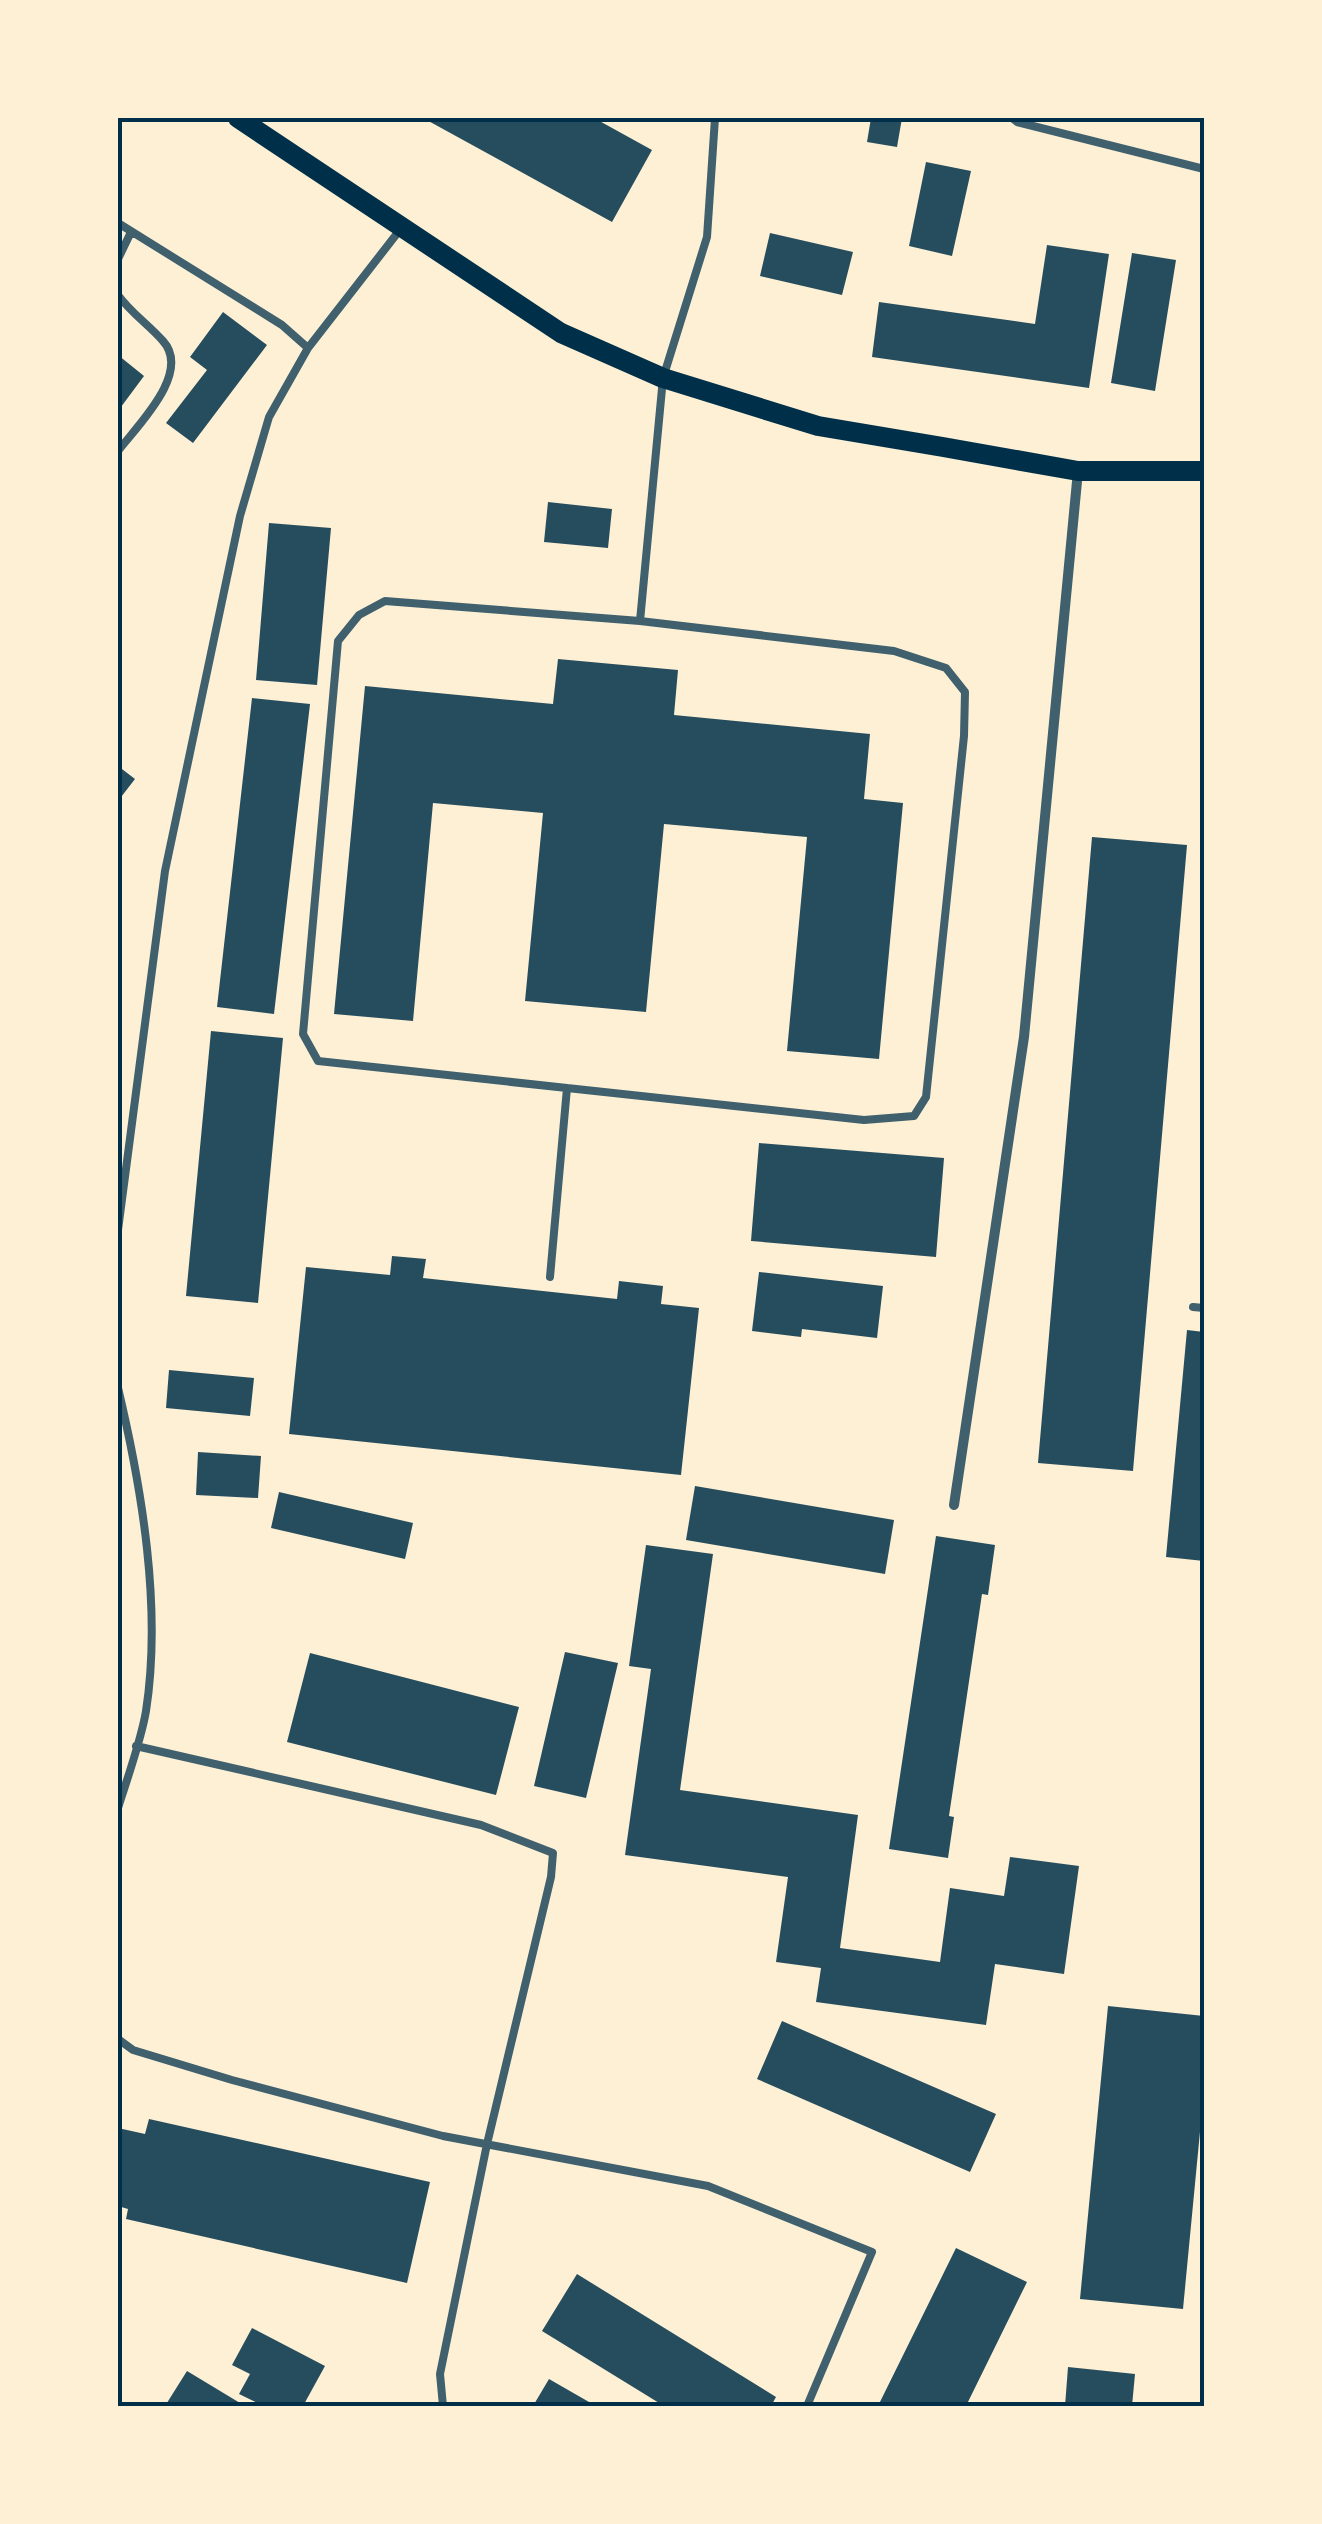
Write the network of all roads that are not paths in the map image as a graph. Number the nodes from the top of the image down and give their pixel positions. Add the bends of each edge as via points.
1 (238, 118) edge
2 (715, 118) edge
3 (1012, 118) edge
4 (1204, 169) edge
5 (118, 223) edge
6 (402, 227) junction
7 (132, 232) junction
8 (118, 259) edge
9 (118, 295) edge
10 (308, 348) junction
11 (663, 378) junction
12 (118, 451) edge
13 (1078, 470) junction
14 (1204, 471) edge
15 (640, 621) junction
16 (567, 1088) junction
17 (118, 1230) edge
18 (550, 1277) dead end
19 (1192, 1307) dead end
20 (1204, 1308) edge
21 (118, 1388) edge
22 (954, 1505) dead end
23 (136, 1746) junction
24 (118, 1808) edge
25 (118, 2039) edge
26 (487, 2144) junction
27 (443, 2406) edge
28 (807, 2406) edge

1 - 6 main road
2 - 11 lane via 707,237
3 - 4 lane
5 - 7 lane
6 - 10 lane
6 - 11 main road via 561,334
7 - 8 lane
7 - 10 lane
9 - 12 lane via 167,344 171,368 165,391
10 - 17 lane via 269,417 240,516 166,871
11 - 13 main road via 818,426
11 - 15 lane
13 - 14 main road
13 - 22 street via 1024,1037
15 - 16 lane via 385,601 359,615 338,641 303,1034 318,1061
15 - 16 lane via 894,651 946,668 964,692 926,1097 914,1116 864,1120
16 - 18 lane
19 - 20 lane
21 - 23 lane via 136,1467 153,1622
23 - 24 lane
23 - 26 lane via 480,1825 553,1853
25 - 26 lane via 133,2050 232,2080
26 - 27 lane via 440,2374
26 - 28 lane via 708,2186 872,2252

